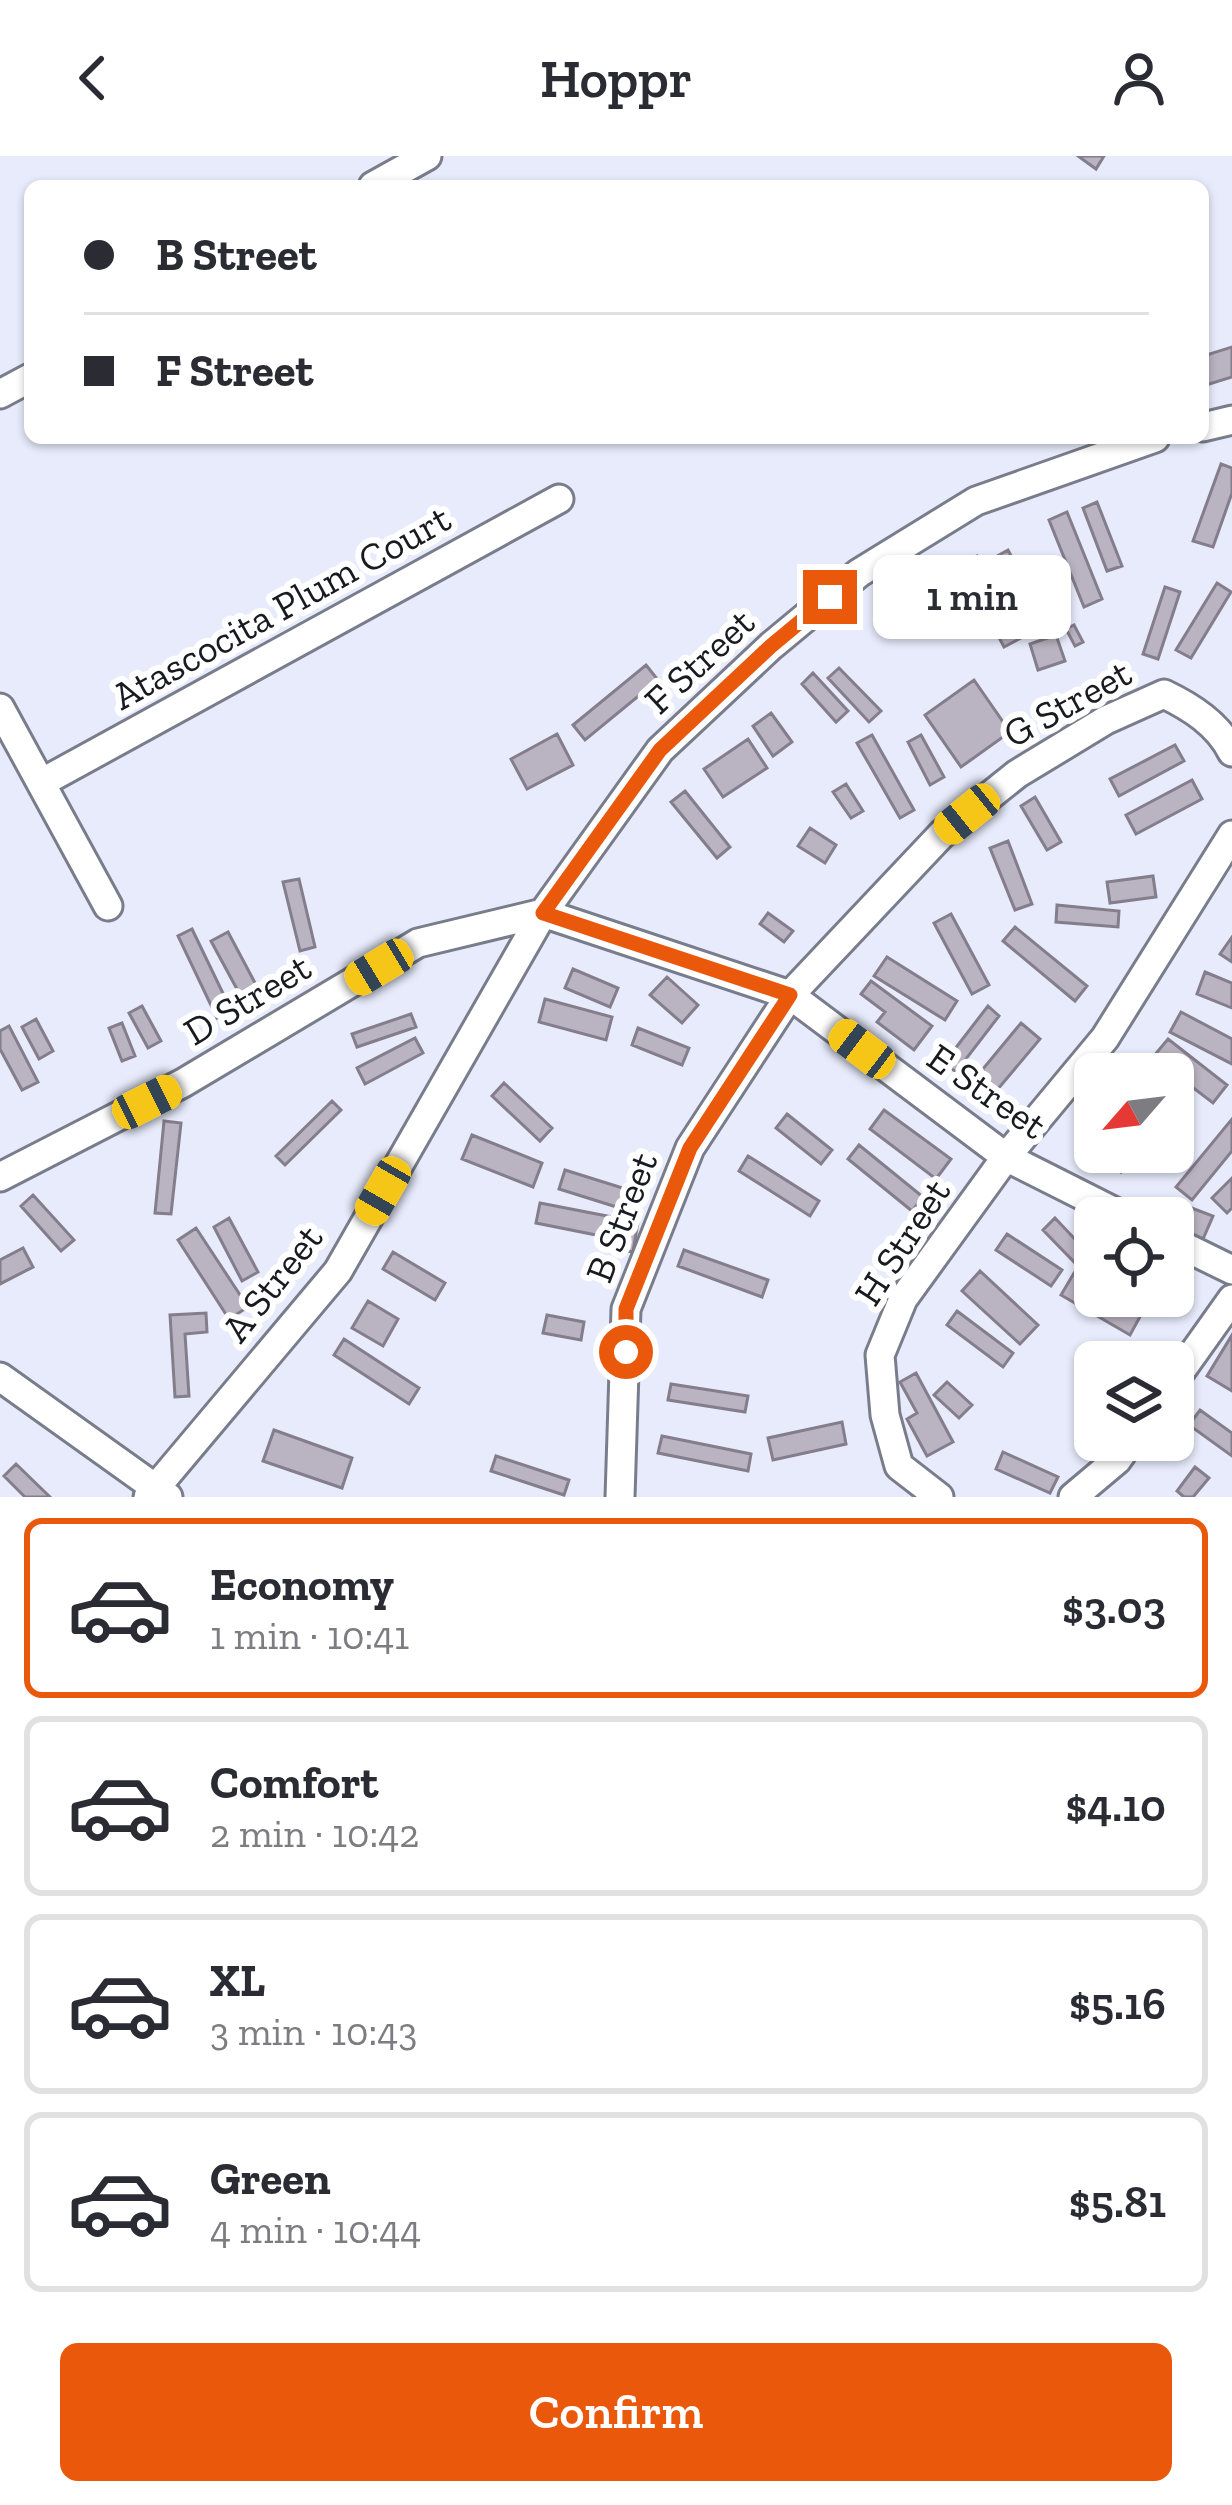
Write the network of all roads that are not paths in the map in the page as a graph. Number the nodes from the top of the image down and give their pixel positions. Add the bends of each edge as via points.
1 (427, 156) edge
2 (384, 180) edge
3 (1139, 444) edge
4 (559, 499) dead end
5 (0, 708) edge
6 (1232, 752) edge
7 (41, 783) junction
8 (1232, 835) edge
9 (108, 906) dead end
10 (543, 913) junction
11 (790, 995) junction
12 (1006, 1157) junction
13 (0, 1177) edge
14 (1085, 1197) edge
15 (1194, 1251) edge
16 (1232, 1270) edge
17 (1232, 1299) edge
18 (1194, 1352) edge
19 (0, 1377) edge
20 (1116, 1461) edge
21 (157, 1494) edge
22 (620, 1497) edge
23 (939, 1497) edge
24 (1073, 1497) edge

1 - 2 street
3 - 10 street, F Street via 976,501 859,573 660,750
4 - 7 street, Atascocita Plum Court
5 - 7 street
6 - 11 street, G Street via 1193,709 1164,694 1106,720 1017,774 941,834
7 - 9 street
8 - 12 street via 1106,1038
10 - 11 street, E Street
10 - 13 street, D Street via 418,944 183,1083
10 - 21 street, A Street via 338,1270
11 - 12 street, E Street
11 - 22 street, B Street via 690,1148 626,1309
12 - 14 street, E Street
12 - 23 street, H Street via 903,1299 880,1355 884,1415 899,1466
15 - 16 street
17 - 18 street
19 - 21 street
20 - 24 street

